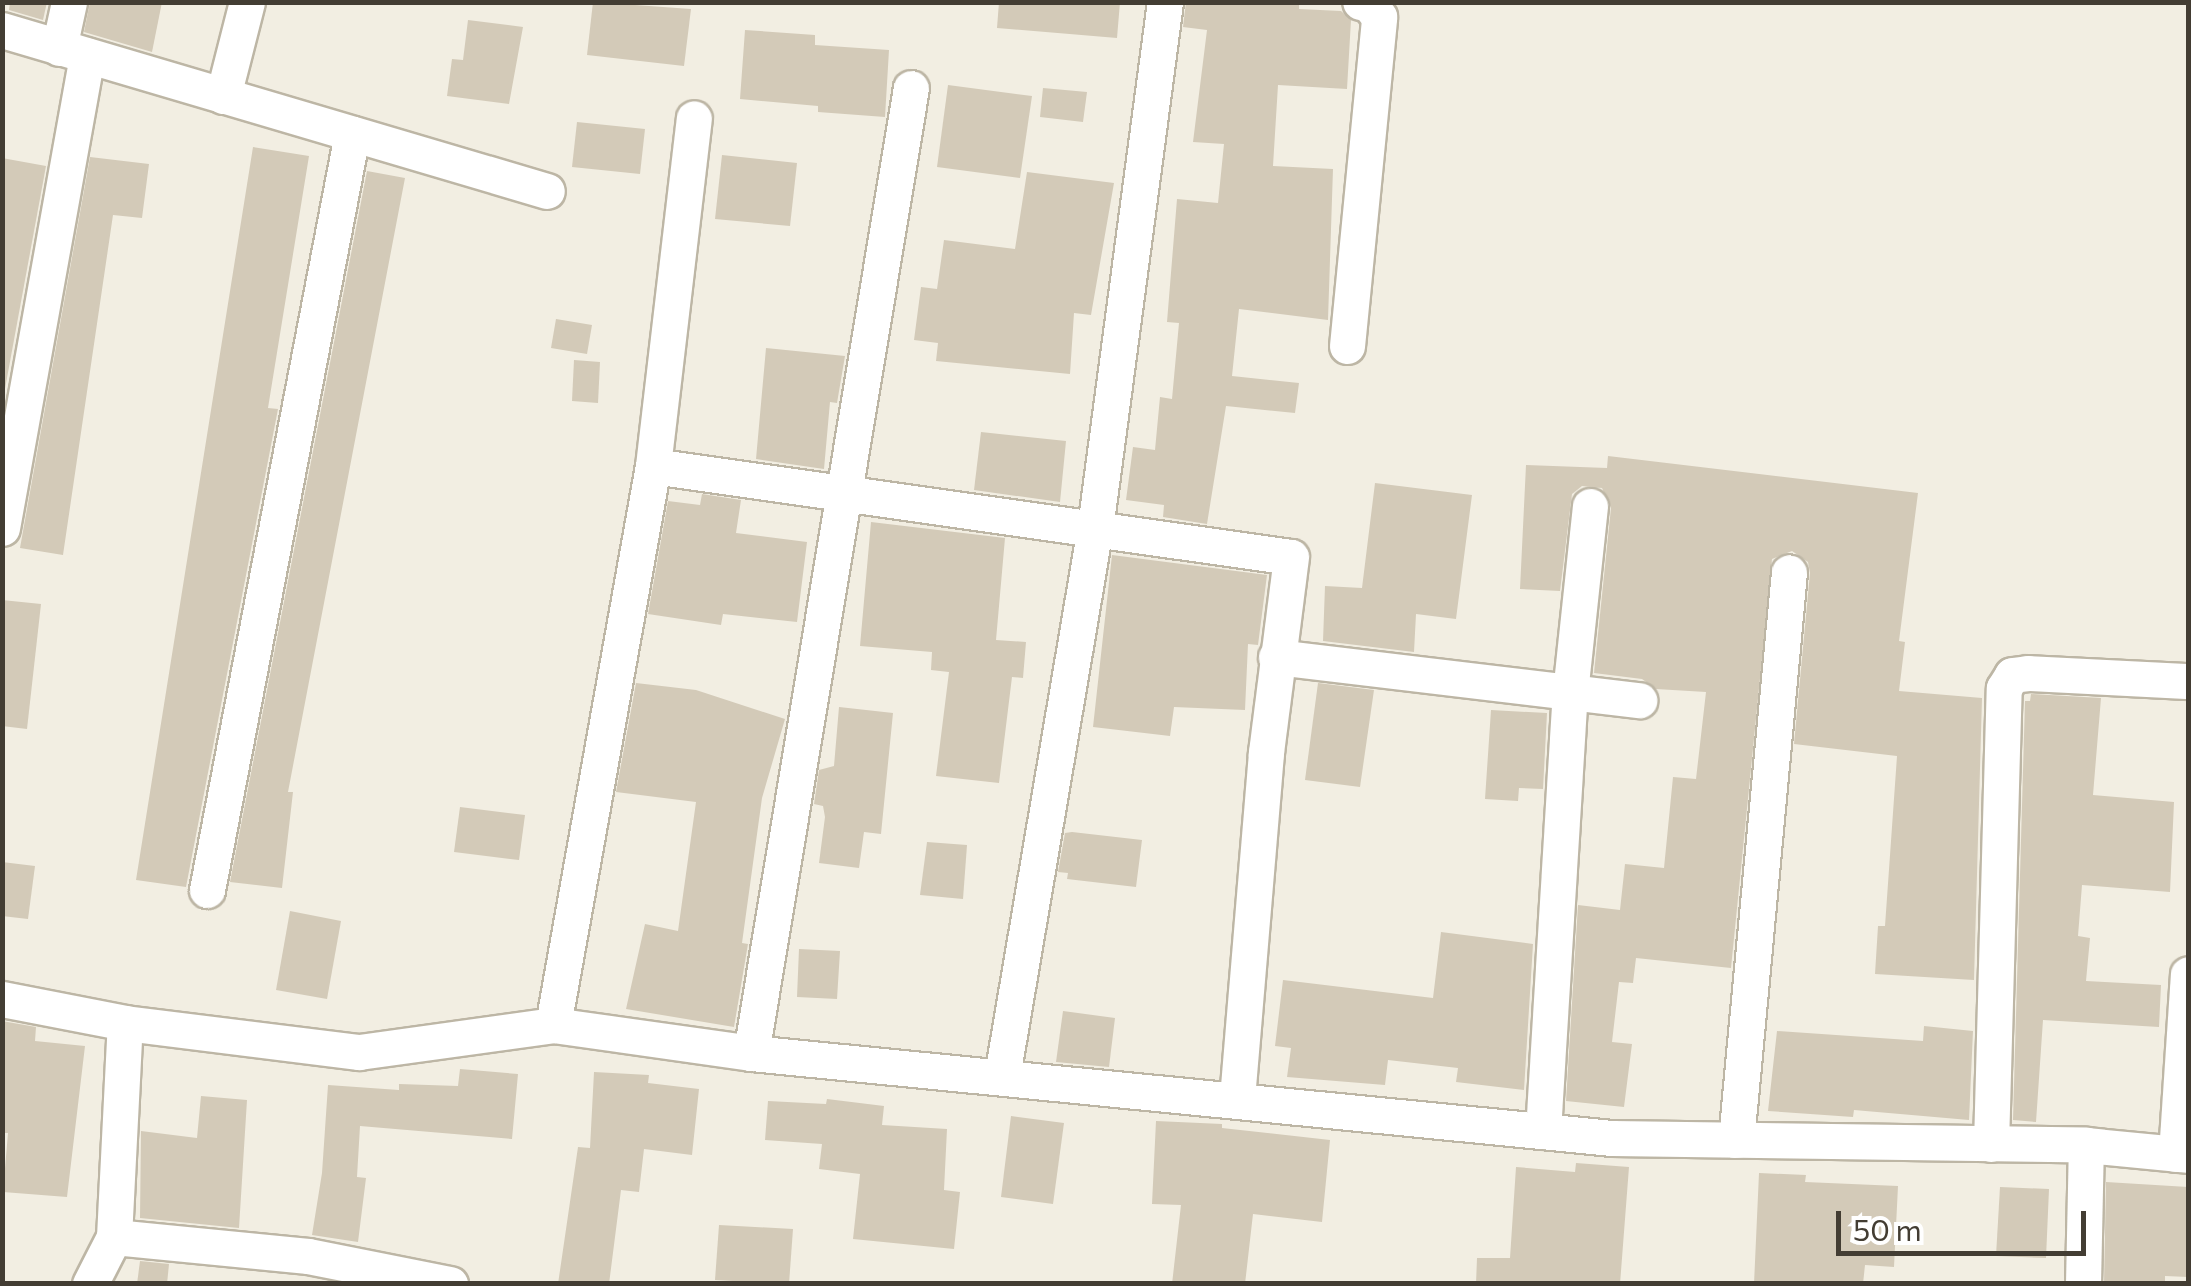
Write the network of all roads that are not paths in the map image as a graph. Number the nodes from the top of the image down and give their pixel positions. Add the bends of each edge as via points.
1 (69, 2) edge
2 (247, 2) edge
3 (1165, 2) edge
4 (1360, 2) edge
5 (2, 30) edge
6 (73, 52) junction
7 (911, 88) dead end
8 (223, 96) junction
9 (694, 118) dead end
10 (352, 134) junction
11 (547, 191) dead end
12 (1347, 346) dead end
13 (653, 466) junction
14 (846, 492) junction
15 (1590, 506) dead end
16 (2, 528) edge
17 (1095, 528) junction
18 (1789, 572) dead end
19 (1276, 657) junction
20 (2188, 681) edge
21 (1570, 693) junction
22 (1639, 700) dead end
23 (207, 890) dead end
24 (2188, 974) edge
25 (2, 998) edge
26 (125, 1023) junction
27 (553, 1025) junction
28 (751, 1053) junction
29 (1002, 1076) junction
30 (1237, 1098) junction
31 (1543, 1131) junction
32 (1736, 1140) junction
33 (1990, 1144) junction
34 (2086, 1145) junction
35 (2182, 1155) edge
36 (114, 1237) junction
37 (306, 1270) edge
38 (90, 1284) edge
39 (450, 1284) edge
40 (2084, 1284) edge

1 - 6 street
2 - 8 street
3 - 17 street
4 - 12 street via 1379,17
5 - 6 street
6 - 8 street
6 - 16 street
7 - 14 street
8 - 10 street
9 - 13 street
10 - 11 street
10 - 23 street
13 - 14 street
13 - 27 street
14 - 17 street
14 - 28 street
15 - 21 street
17 - 19 street via 1291,557
17 - 29 street
18 - 32 street
19 - 21 street
19 - 30 street
20 - 33 street via 2028,672 2012,675 2004,688
21 - 22 street
21 - 31 street
24 - 35 street
25 - 26 street
26 - 27 street via 359,1052
26 - 36 street
27 - 28 street
28 - 29 street
29 - 30 street
30 - 31 street
31 - 32 street
32 - 33 street
33 - 34 street
34 - 35 street
34 - 40 street
36 - 37 street
36 - 38 street
37 - 39 street

